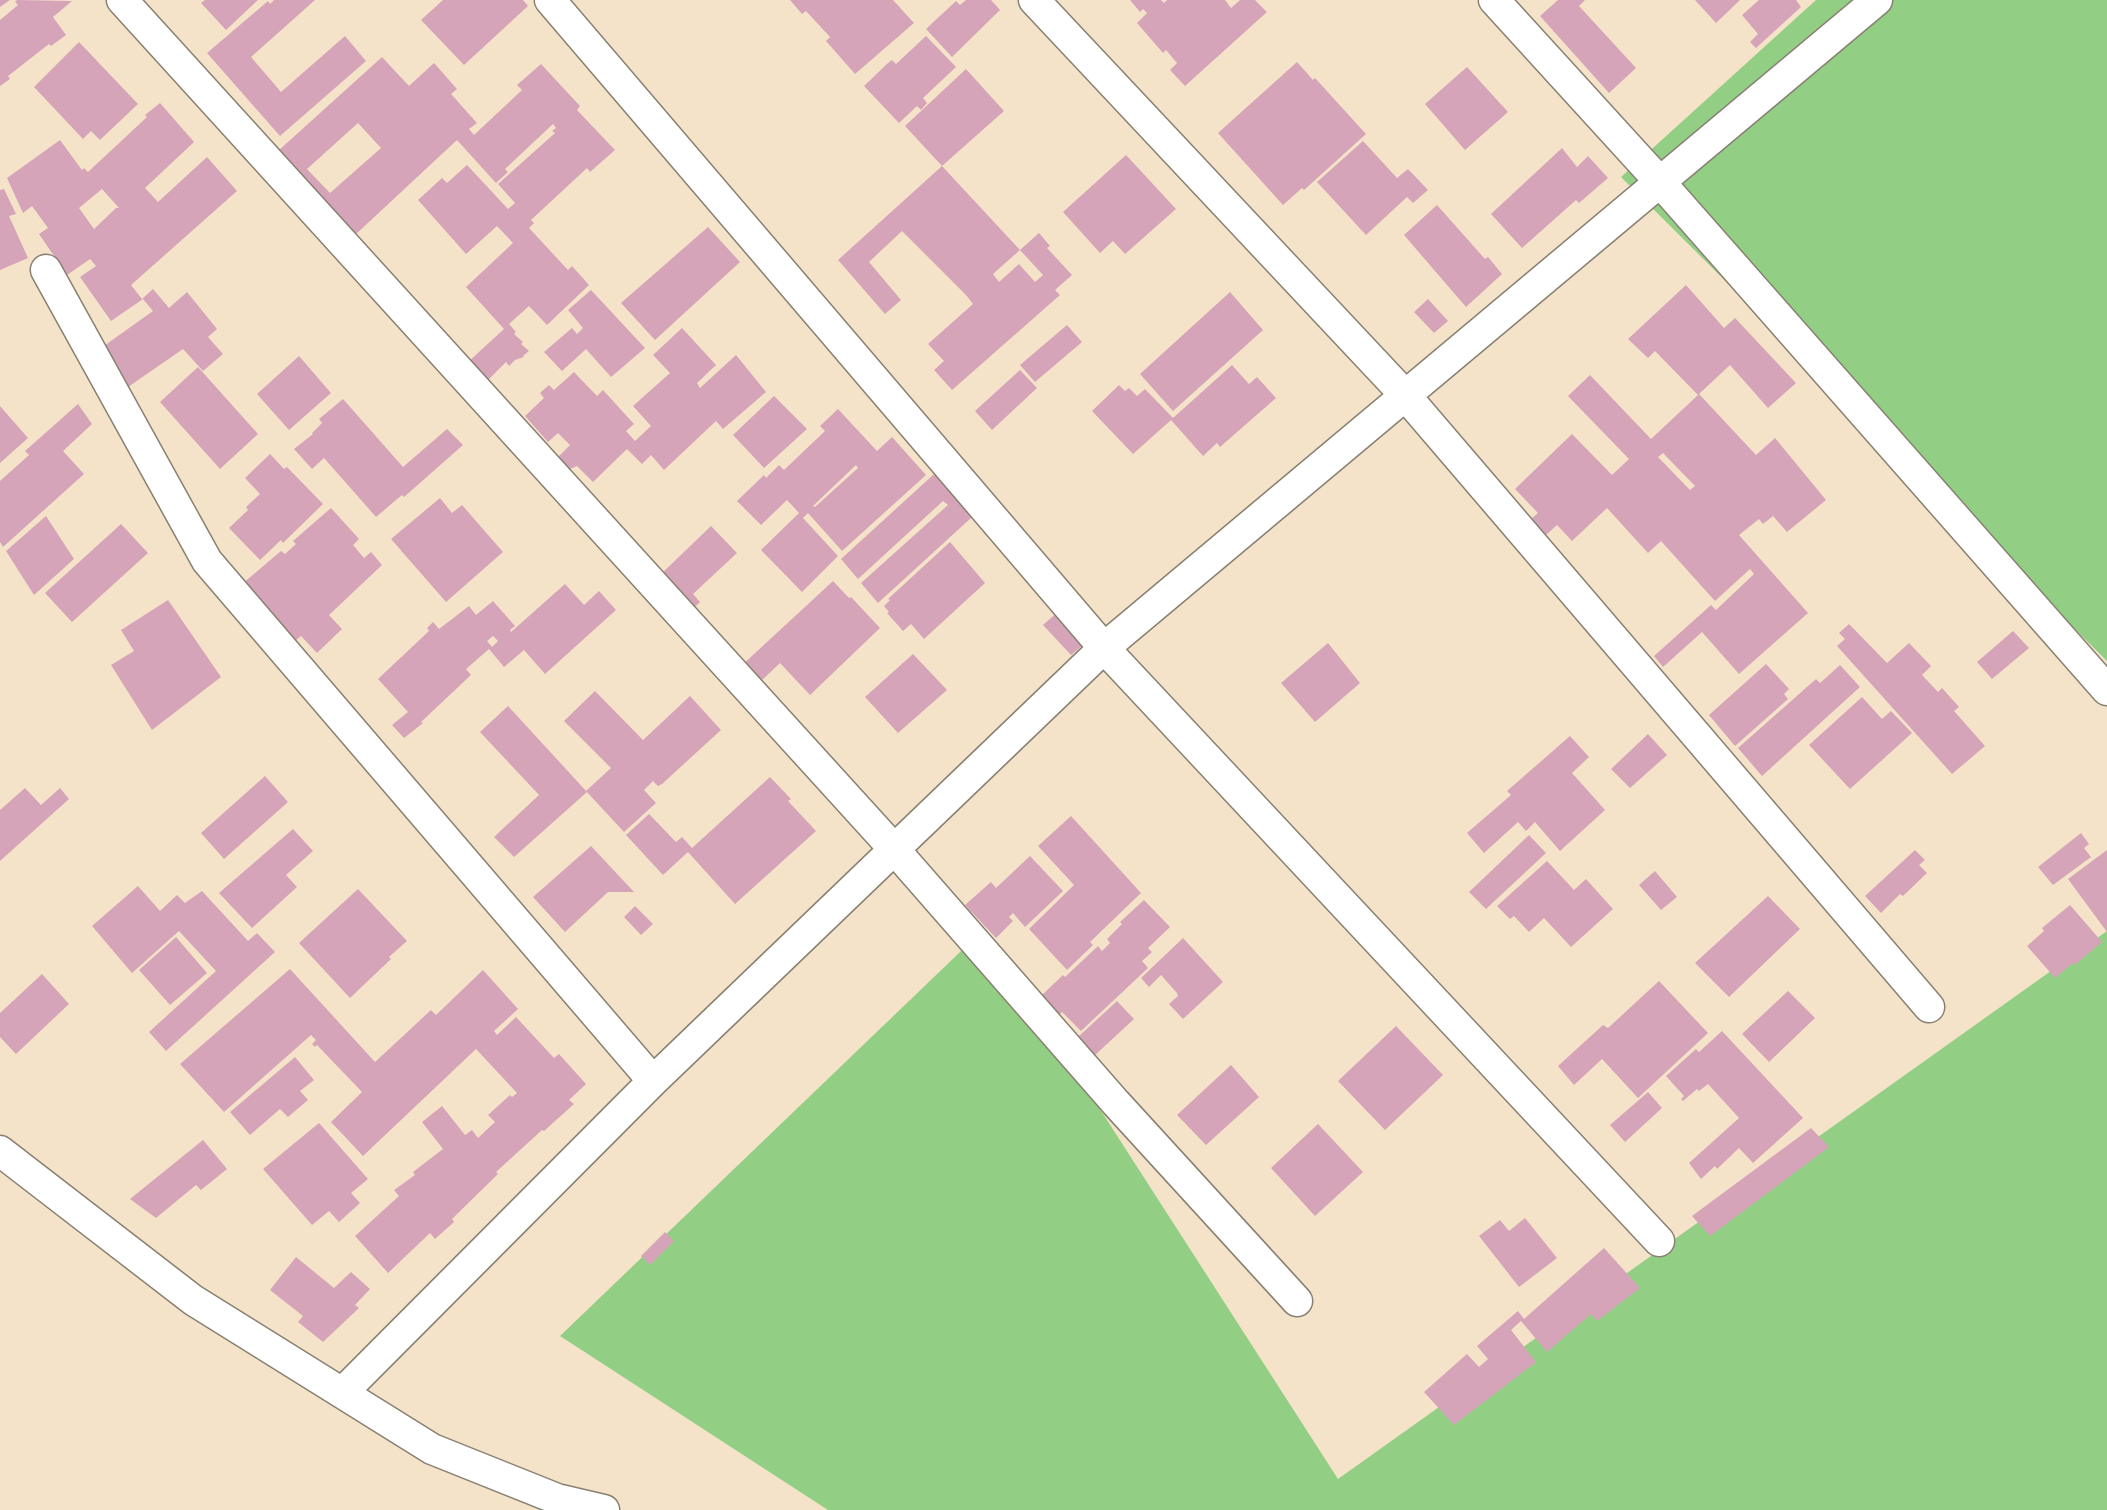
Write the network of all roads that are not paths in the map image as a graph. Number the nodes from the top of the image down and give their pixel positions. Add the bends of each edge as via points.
1 (122, 0) edge
2 (550, 0) edge
3 (1034, 0) edge
4 (1494, 0) edge
5 (1877, 0) edge
6 (1660, 182) junction
7 (46, 270) dead end
8 (1405, 396) junction
9 (1104, 648) junction
10 (2107, 690) edge
11 (894, 849) junction
12 (1929, 1007) dead end
13 (653, 1081) junction
14 (0, 1151) edge
15 (1659, 1241) dead end
16 (1297, 1301) dead end
17 (342, 1393) junction
18 (604, 1510) edge

1 - 11 street
2 - 9 street
3 - 8 street
4 - 6 street
5 - 6 street
6 - 8 street
6 - 10 street
7 - 13 street via 207,561
8 - 9 street
8 - 12 street
9 - 11 street
9 - 15 street
11 - 13 street
11 - 16 street via 1116,1103
13 - 17 street
14 - 17 street via 194,1300
17 - 18 street via 432,1449 557,1499

